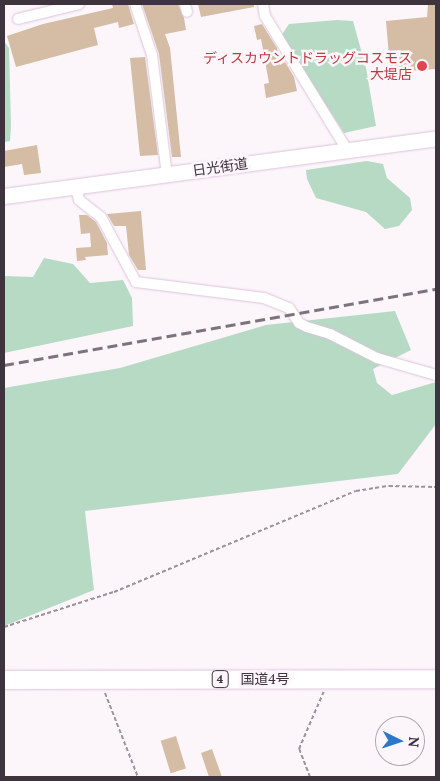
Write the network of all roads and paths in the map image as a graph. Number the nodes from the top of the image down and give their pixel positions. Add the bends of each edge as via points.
1 (78, 4) edge
2 (135, 4) edge
3 (262, 4) edge
4 (18, 19) dead end
5 (436, 138) edge
6 (347, 150) junction
7 (167, 175) junction
8 (76, 187) junction
9 (4, 196) edge
10 (436, 375) edge
11 (436, 487) edge
12 (4, 627) edge
13 (326, 679) junction
14 (436, 679) edge
15 (4, 680) edge
16 (100, 680) junction
17 (138, 777) edge
18 (310, 777) edge

1 - 4 street
2 - 7 street via 152,56
3 - 6 street via 265,16
5 - 6 main road, 日光街道
6 - 7 main road, 日光街道
7 - 8 main road, 日光街道
8 - 9 main road, 日光街道
8 - 10 street via 79,200 101,217 136,282 264,298 289,308 299,323 307,328 330,334 377,358
11 - 12 path via 389,486 356,491 123,588
13 - 14 highway, 国道4号 / 4
13 - 16 highway, 国道4号 / 4
13 - 18 path via 299,749
15 - 16 highway, 国道4号 / 4
16 - 17 path

